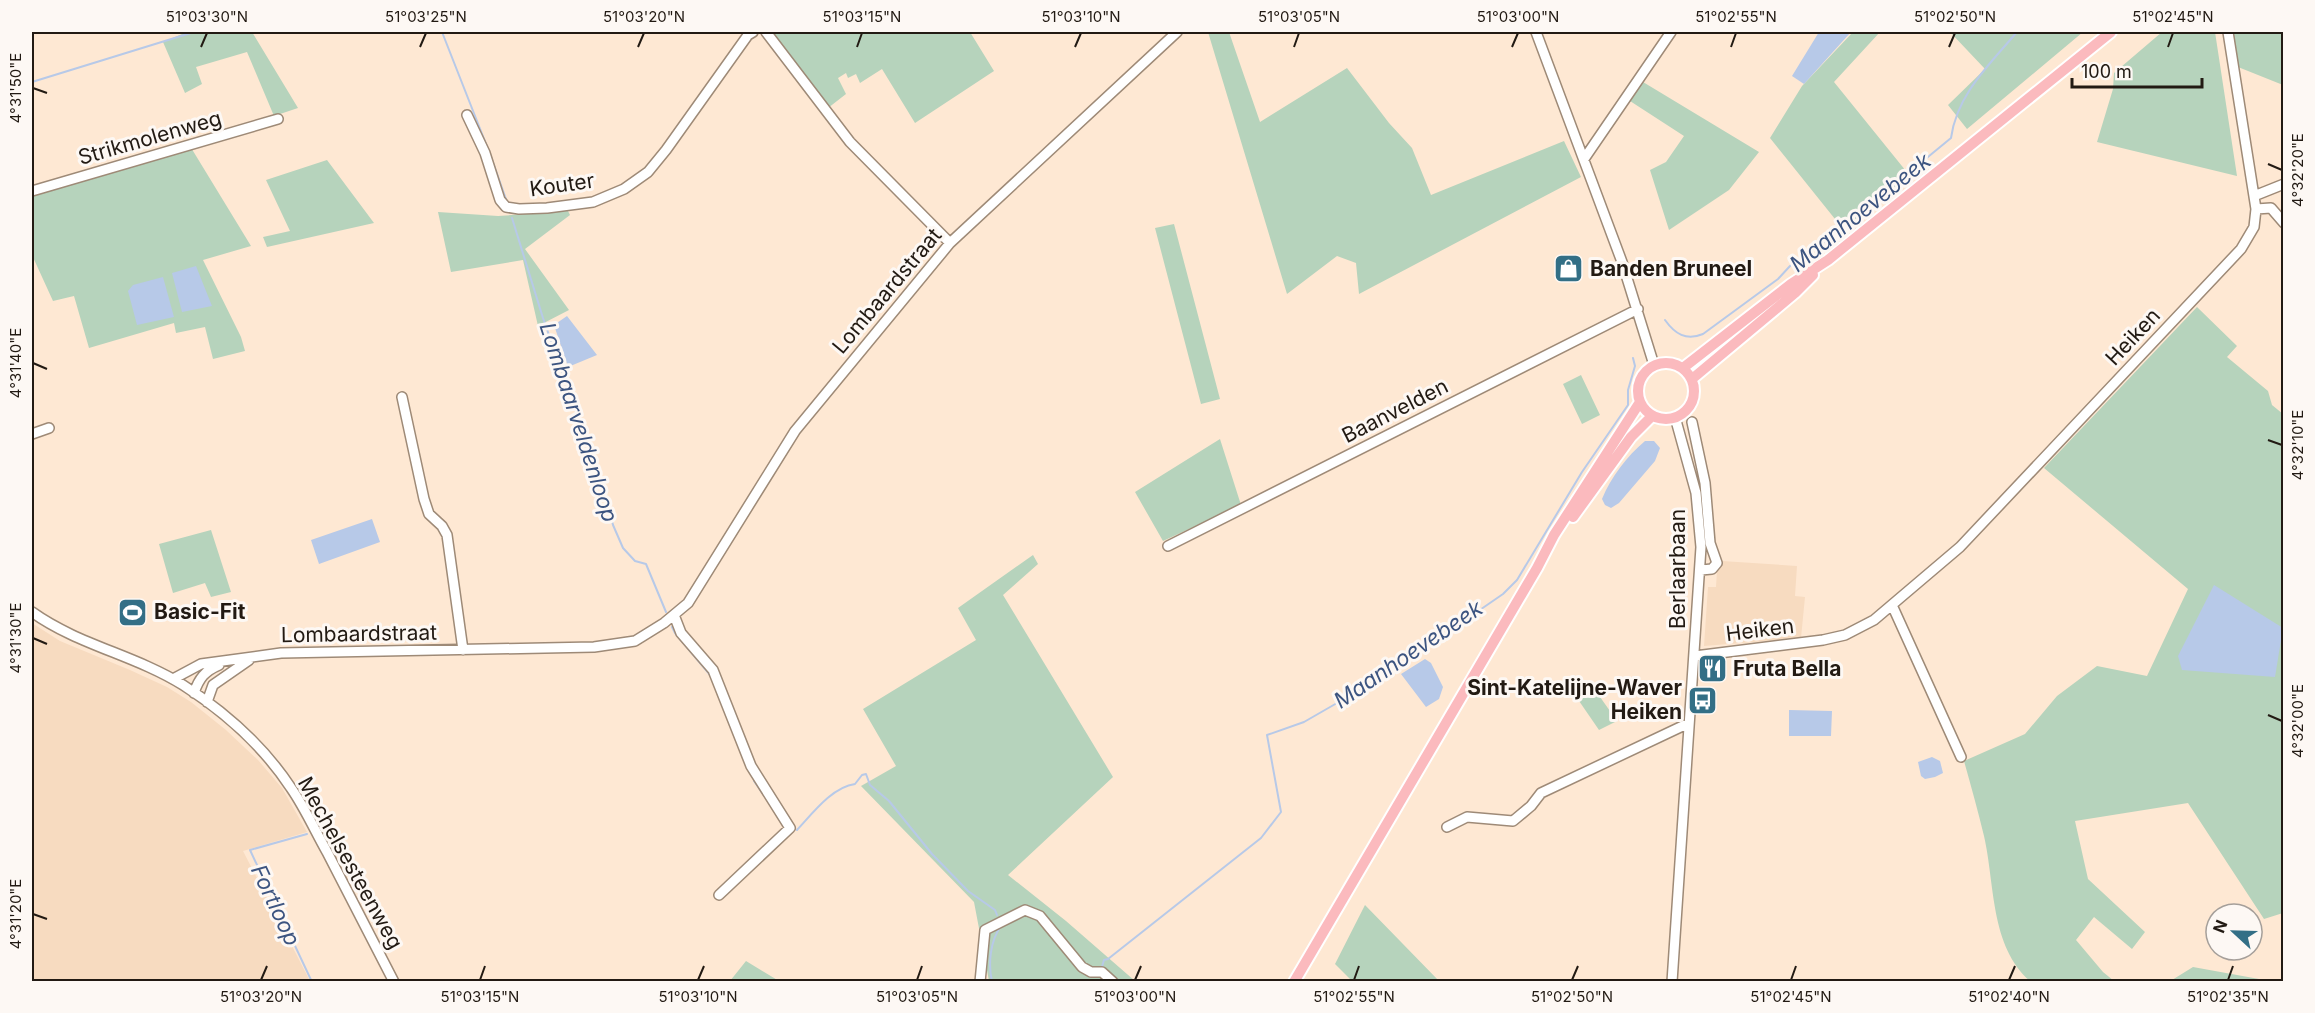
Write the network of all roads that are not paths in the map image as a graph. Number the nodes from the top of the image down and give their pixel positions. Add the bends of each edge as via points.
1 (753, 32) edge
2 (766, 32) edge
3 (1177, 32) edge
4 (1536, 32) edge
5 (1671, 32) edge
6 (2111, 32) edge
7 (2228, 32) edge
8 (468, 115) dead end
9 (278, 118) dead end
10 (1584, 159) junction
11 (2283, 184) edge
12 (32, 191) edge
13 (2254, 196) junction
14 (2256, 209) junction
15 (2283, 223) edge
16 (950, 243) junction
17 (1828, 260) junction
18 (1638, 309) junction
19 (1654, 365) junction
20 (1683, 368) junction
21 (1692, 379) junction
22 (402, 397) dead end
23 (1640, 402) junction
24 (1652, 416) junction
25 (1675, 417) junction
26 (1692, 422) dead end
27 (49, 428) dead end
28 (32, 434) edge
29 (1168, 546) dead end
30 (1536, 568) junction
31 (1701, 570) junction
32 (1892, 605) junction
33 (32, 612) edge
34 (674, 615) junction
35 (463, 650) junction
36 (256, 655) junction
37 (1695, 656) junction
38 (227, 661) junction
39 (173, 679) junction
40 (194, 693) junction
41 (207, 702) junction
42 (1689, 723) junction
43 (1961, 757) dead end
44 (1447, 827) dead end
45 (719, 895) dead end
46 (394, 981) edge
47 (980, 981) edge
48 (1113, 981) edge
49 (1294, 981) edge
50 (1672, 981) edge

1 - 8 street, Kouter via 648,172 624,189 593,202 547,208 506,207
2 - 16 street via 850,142
3 - 16 street, Lombaardstraat
4 - 10 street
5 - 10 street
6 - 17 main road
7 - 13 street, Heiken
9 - 12 street, Strikmolenweg
10 - 18 street
11 - 13 street
13 - 14 street, Heiken
14 - 15 street via 2271,208
14 - 32 street, Heiken via 2254,227 2241,249 1960,547
16 - 34 street, Lombaardstraat via 795,431 688,603
17 - 20 main road
17 - 21 main road via 1795,293
18 - 19 street
18 - 29 street, Baanvelden
19 - 20 main road via 1669,362
19 - 23 main road via 1639,381
20 - 21 main road
21 - 25 main road via 1691,404
22 - 35 street, Lombaardstraat via 424,499 429,514 447,535
23 - 24 main road
23 - 30 main road
24 - 25 main road
24 - 30 main road via 1602,475
25 - 31 street, Berlaarbaan via 1696,493
26 - 31 street via 1705,483 1710,543 1717,563
27 - 28 street
30 - 49 main road
31 - 37 street, Berlaarbaan
32 - 37 street, Heiken via 1845,635
32 - 43 street
33 - 39 street, Mechelsesteenweg via 72,636
34 - 35 street, Lombaardstraat via 635,641 594,647
34 - 45 street via 681,633 713,670 751,766 790,828
35 - 36 street, Lombaardstraat
36 - 38 street, Lombaardstraat
36 - 41 street, Lombaardstraat via 220,678
37 - 42 street, Berlaarbaan
38 - 39 street, Lombaardstraat via 201,664
38 - 40 street, Lombaardstraat via 208,670
39 - 40 street, Mechelsesteenweg
40 - 41 street, Mechelsesteenweg
41 - 46 street, Mechelsesteenweg via 248,736 291,788
42 - 44 street via 1541,793 1513,821 1467,817
42 - 50 street, Berlaarbaan
47 - 48 street via 985,930 1025,909 1040,916 1082,967 1102,972

